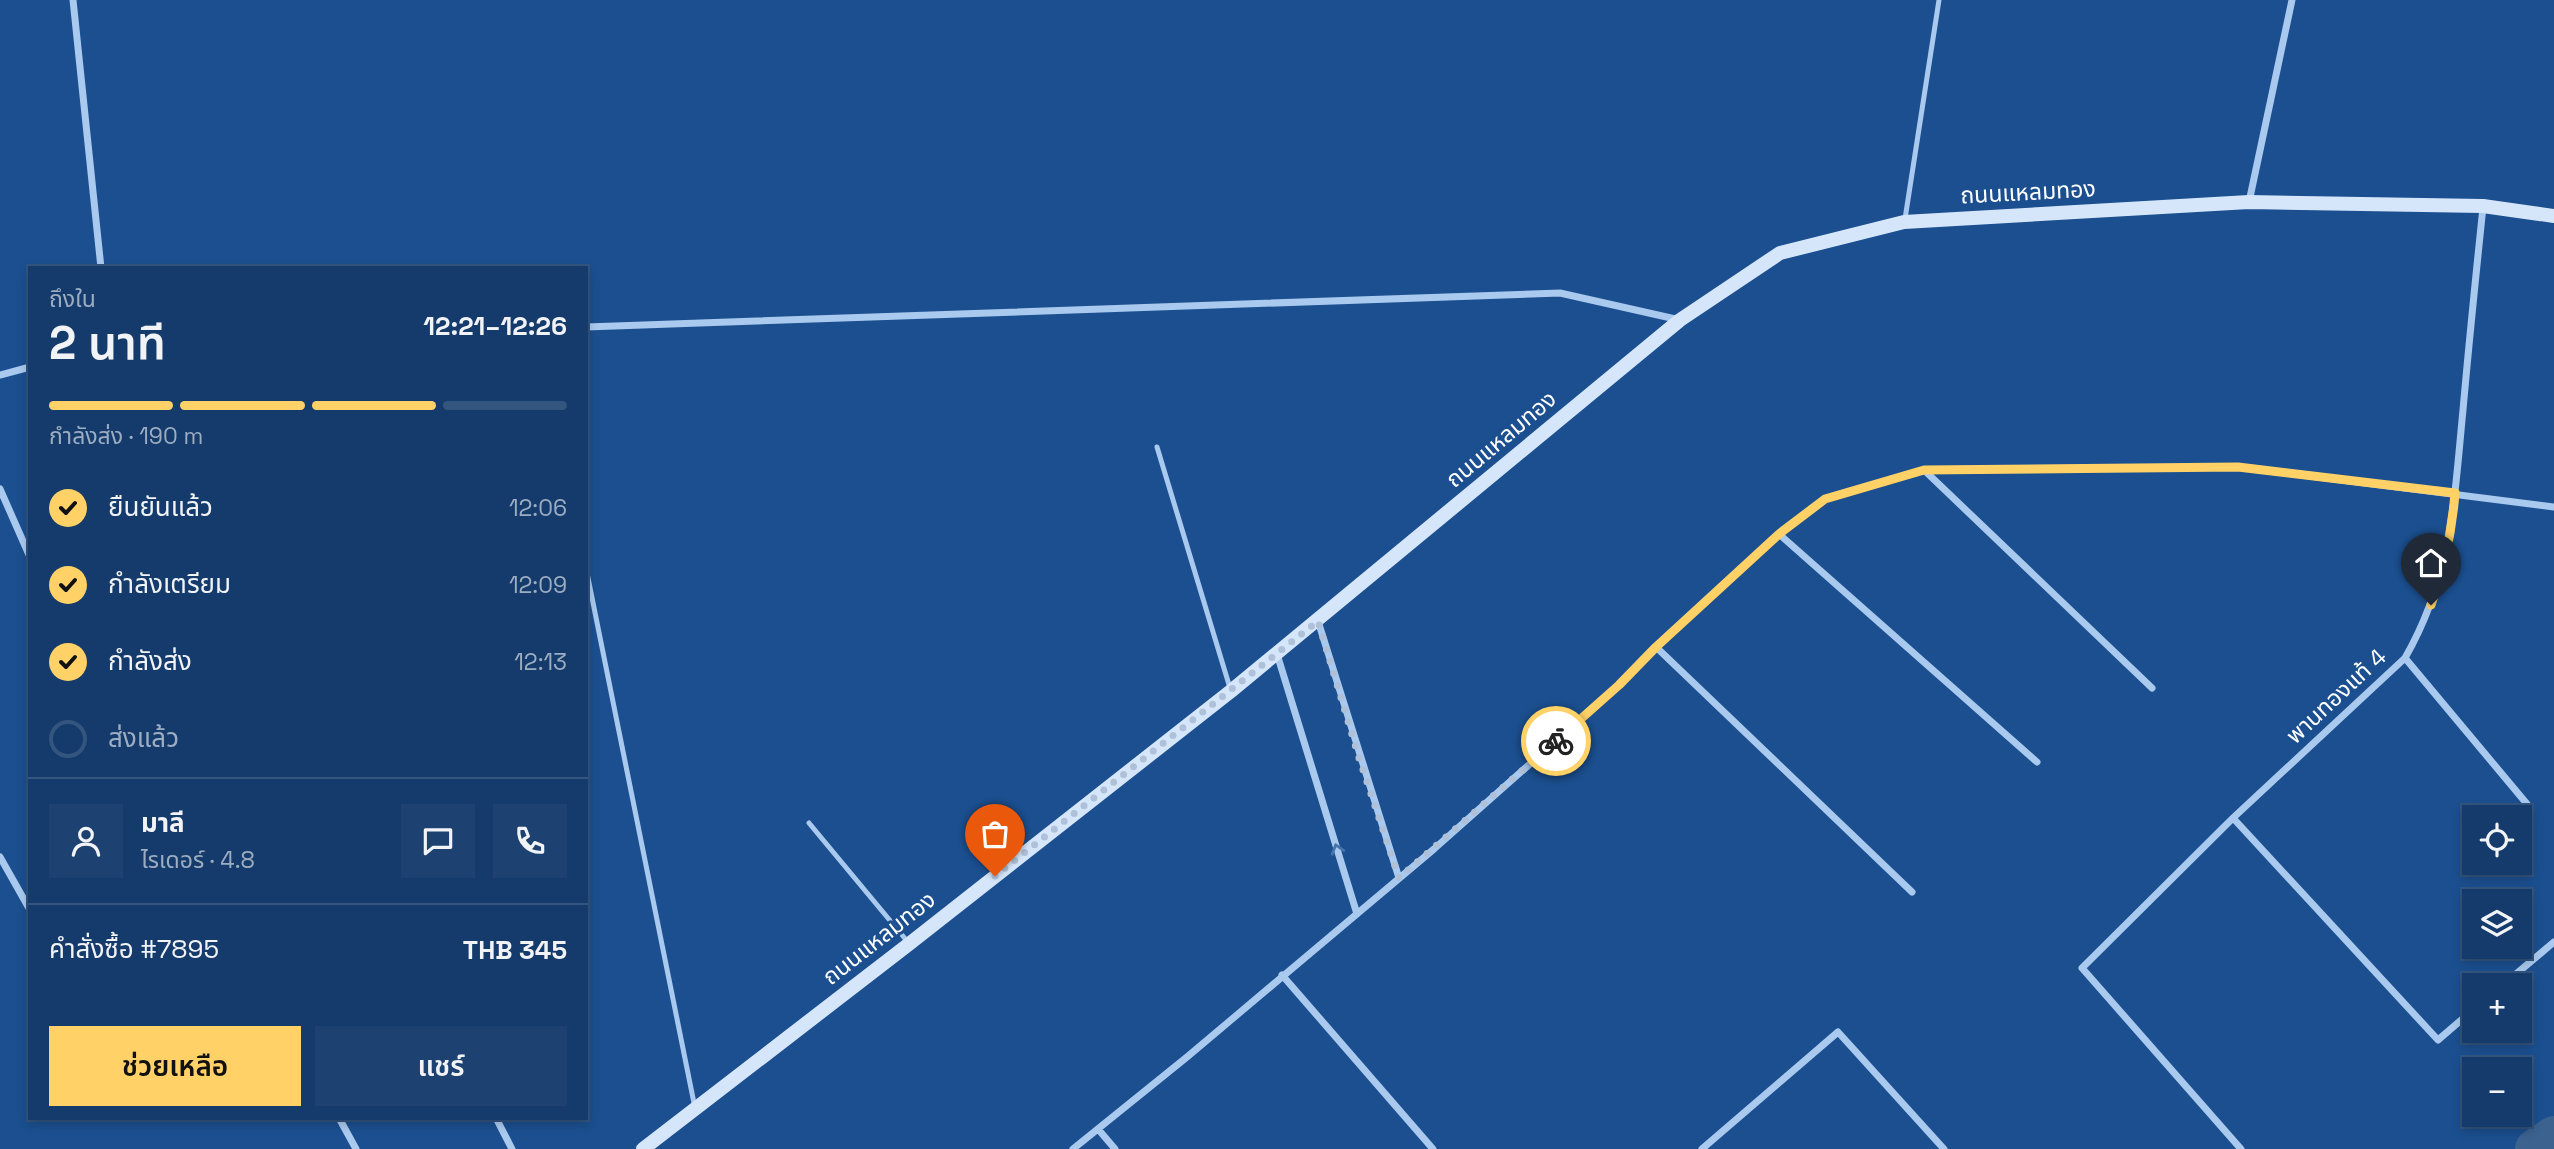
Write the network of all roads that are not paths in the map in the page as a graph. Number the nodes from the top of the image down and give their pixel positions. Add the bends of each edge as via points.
1 (73, 0) edge
2 (1939, 0) edge
3 (2292, 0) edge
4 (2249, 202) junction
5 (2483, 206) junction
6 (2554, 216) edge
7 (1904, 222) junction
8 (101, 266) edge
9 (1680, 320) junction
10 (588, 327) edge
11 (28, 368) edge
12 (0, 375) edge
13 (1157, 447) dead end
14 (1924, 470) junction
15 (0, 489) edge
16 (2455, 493) junction
17 (2554, 507) edge
18 (1779, 534) junction
19 (28, 552) edge
20 (588, 578) edge
21 (1318, 621) junction
22 (1656, 647) junction
23 (1276, 654) junction
24 (2405, 658) junction
25 (2152, 688) dead end
26 (1231, 691) junction
27 (2037, 762) dead end
28 (2527, 804) dead end
29 (2233, 818) junction
30 (809, 823) dead end
31 (0, 857) edge
32 (1399, 878) junction
33 (1912, 892) dead end
34 (28, 906) edge
35 (1357, 914) junction
36 (2554, 942) edge
37 (909, 944) junction
38 (2517, 973) edge
39 (1282, 975) junction
40 (2462, 1019) edge
41 (695, 1108) junction
42 (340, 1120) edge
43 (497, 1120) edge
44 (1098, 1129) junction
45 (356, 1149) edge
46 (512, 1149) edge
47 (643, 1149) edge
48 (1073, 1149) edge
49 (1115, 1149) edge
50 (1433, 1149) edge
51 (1702, 1149) edge
52 (1944, 1149) edge
53 (2241, 1149) edge

1 - 8 street
2 - 7 lane
3 - 4 street
4 - 5 main road, ถนนแหลมทอง
4 - 7 main road, ถนนแหลมทอง
5 - 6 main road, ถนนแหลมทอง
5 - 16 street, พานทองแท้ 4
7 - 9 main road, ถนนแหลมทอง via 1780,253
9 - 10 street via 1560,293
9 - 21 main road, ถนนแหลมทอง
11 - 12 street
13 - 26 lane
14 - 16 street via 2238,467
14 - 18 street via 1825,499
14 - 25 street
15 - 19 street
16 - 17 street
16 - 24 street, พานทองแท้ 4 via 2439,582
18 - 22 street
18 - 27 street
20 - 41 lane
21 - 23 main road, ถนนแหลมทอง
21 - 32 street
22 - 32 street via 1619,685
22 - 33 street
23 - 26 main road, ถนนแหลมทอง
35 -> 23 street
24 - 28 street
24 - 29 street, พานทองแท้ 4
26 - 37 main road, ถนนแหลมทอง
29 - 40 street via 2438,1040
29 - 53 street, พานทองแท้ 4 via 2082,968
30 - 37 lane
31 - 34 street
32 - 35 street
35 - 39 street
36 - 38 street
37 - 41 main road, ถนนแหลมทอง
39 - 44 street
39 - 50 street
41 - 47 main road, ถนนแหลมทอง
42 - 45 street
43 - 46 street
44 - 48 street
44 - 49 street
51 - 52 street via 1838,1031

